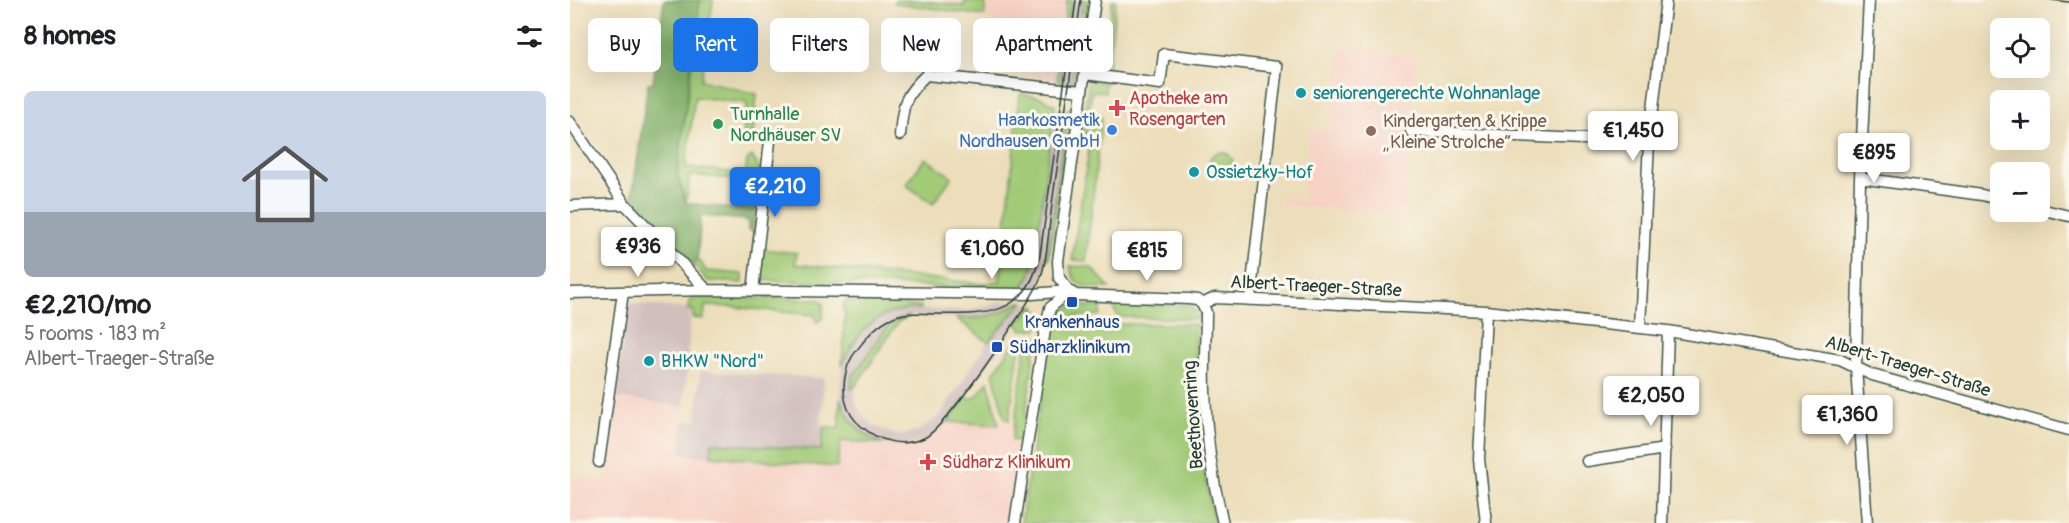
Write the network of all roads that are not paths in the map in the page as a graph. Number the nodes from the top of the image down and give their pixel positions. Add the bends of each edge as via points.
1 (1095, 0) edge
2 (1666, 0) edge
3 (1869, 0) edge
4 (1084, 74) junction
5 (1082, 91) junction
6 (570, 122) edge
7 (1411, 131) dead end
8 (900, 135) dead end
9 (770, 141) dead end
10 (1648, 142) junction
11 (1860, 178) junction
12 (1990, 197) edge
13 (625, 204) junction
14 (570, 206) edge
15 (2050, 211) edge
16 (2069, 216) edge
17 (707, 290) junction
18 (753, 291) junction
19 (1069, 291) junction
20 (623, 292) junction
21 (570, 293) edge
22 (1250, 300) junction
23 (1202, 304) junction
24 (1486, 311) junction
25 (1640, 327) junction
26 (1668, 331) junction
27 (1856, 367) junction
28 (2069, 430) edge
29 (1665, 449) junction
30 (1587, 461) dead end
31 (599, 462) dead end
32 (1015, 523) edge
33 (1223, 523) edge
34 (1486, 523) edge
35 (1662, 523) edge
36 (1867, 523) edge

1 - 4 street
2 - 10 street
3 - 11 street
4 - 5 street
4 - 22 street via 1160,84 1164,54 1277,67
5 - 8 street via 926,75 903,103
5 - 19 street via 1058,261 1059,278
6 - 13 street
7 - 10 street
9 - 18 street
10 - 25 street
11 - 12 street
11 - 27 street
13 - 14 street
13 - 17 street
15 - 16 street
17 - 18 street, Albert-Traeger-Straße
17 - 20 street, Albert-Traeger-Straße
18 - 19 street, Albert-Traeger-Straße
19 - 23 street, Albert-Traeger-Straße via 1076,295 1189,299
19 - 32 street via 1050,308
20 - 21 street, Albert-Traeger-Straße
20 - 31 street
22 - 23 street, Albert-Traeger-Straße via 1215,298
22 - 24 street, Albert-Traeger-Straße
23 - 33 street, Beethovenring via 1206,312 1208,438
24 - 25 street, Albert-Traeger-Straße
24 - 34 street via 1479,459
25 - 26 street, Albert-Traeger-Straße
26 - 27 street, Albert-Traeger-Straße via 1840,360
26 - 29 street
27 - 28 street, Albert-Traeger-Straße via 1872,375
27 - 36 street
29 - 30 street
29 - 35 street

